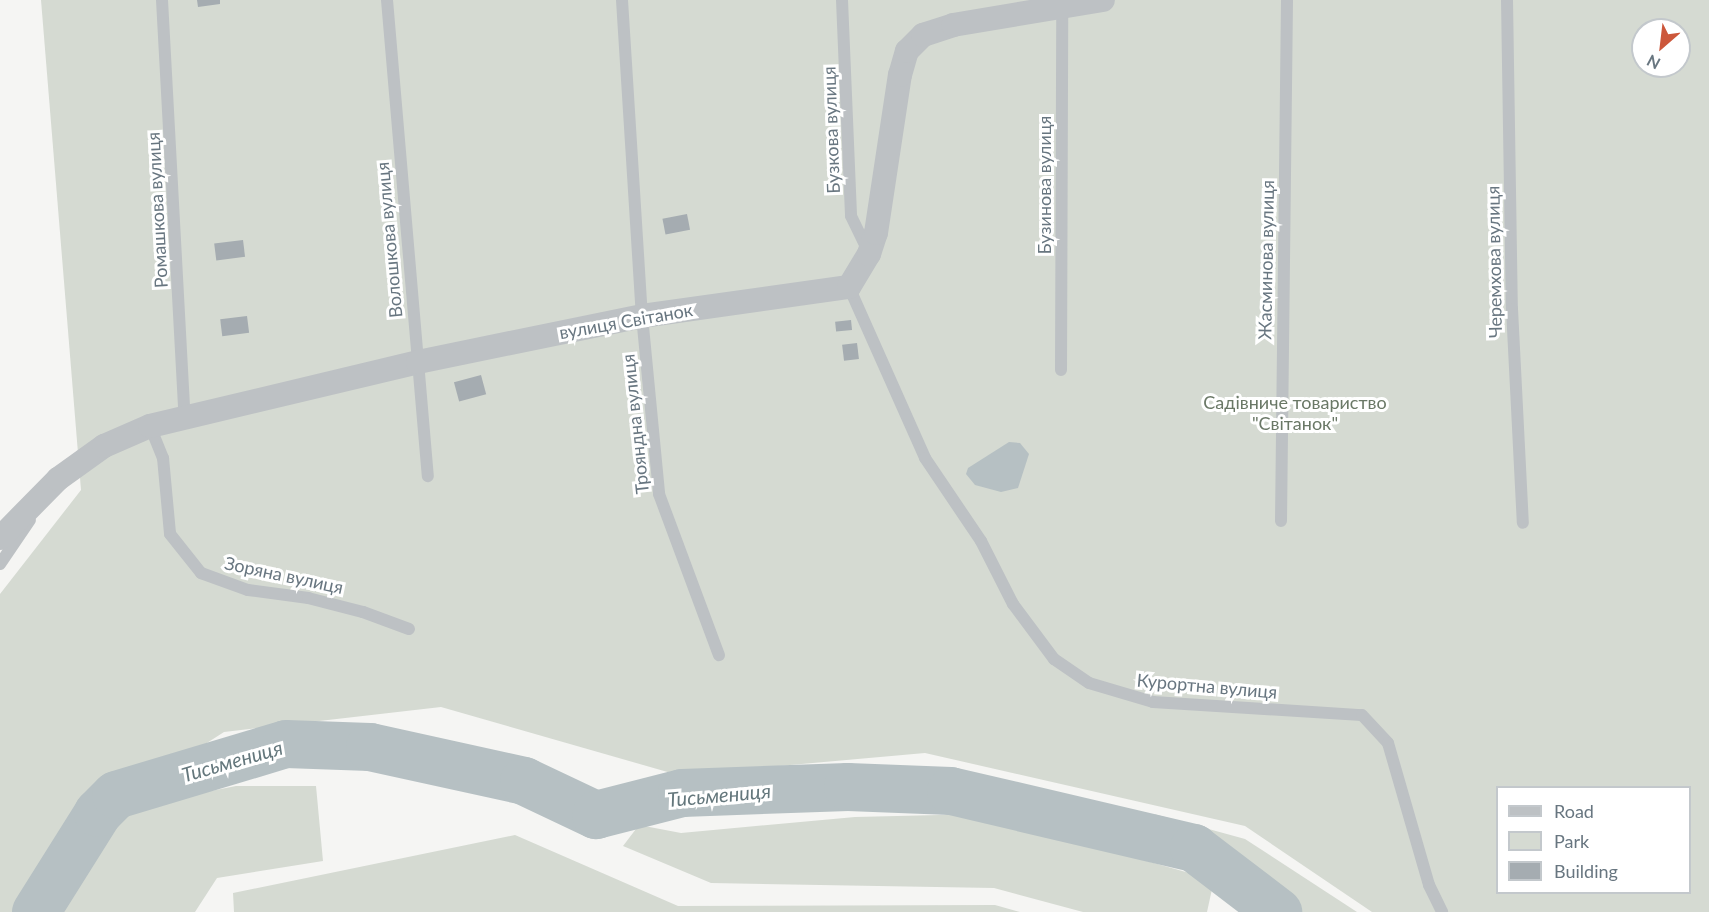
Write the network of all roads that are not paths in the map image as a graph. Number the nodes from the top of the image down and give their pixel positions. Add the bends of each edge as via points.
1 (162, 0) edge
2 (387, 0) edge
3 (622, 0) edge
4 (842, 0) edge
5 (1103, 0) edge
6 (1287, 0) edge
7 (1507, 0) edge
8 (1062, 4) edge
9 (869, 254) junction
10 (849, 287) junction
11 (642, 316) junction
12 (418, 362) junction
13 (1061, 370) dead end
14 (185, 418) junction
15 (150, 426) junction
16 (428, 476) dead end
17 (58, 479) junction
18 (1281, 521) dead end
19 (1522, 523) dead end
20 (0, 538) edge
21 (0, 564) edge
22 (409, 629) dead end
23 (719, 655) dead end
24 (1442, 912) edge

1 - 14 lane, Ромашкова вулиця
2 - 12 lane, Волошкова вулиця
3 - 11 lane, Трояндна вулиця
4 - 9 lane, Бузкова вулиця via 851,216
5 - 8 street
6 - 18 lane, Жасминова вулиця
7 - 19 lane, Черемхова вулиця via 1512,309
8 - 9 street via 953,25 923,35 908,51 900,75 876,233
8 - 13 lane, Бузинова вулиця
9 - 10 street
10 - 11 street, вулиця Світанок
10 - 24 lane, Курортна вулиця via 925,458 981,541 1013,604 1054,659 1089,683 1154,702 1362,715 1388,743 1429,885
11 - 12 street, вулиця Світанок
11 - 23 lane, Трояндна вулиця via 659,494
12 - 14 street, вулиця Світанок
12 - 16 lane, Волошкова вулиця
14 - 15 street, вулиця Світанок
15 - 17 street, вулиця Світанок via 104,446
15 - 22 lane, Зоряна вулиця via 163,458 170,534 201,573 248,590 308,598 363,612
17 - 20 street, вулиця Світанок
17 - 21 lane

